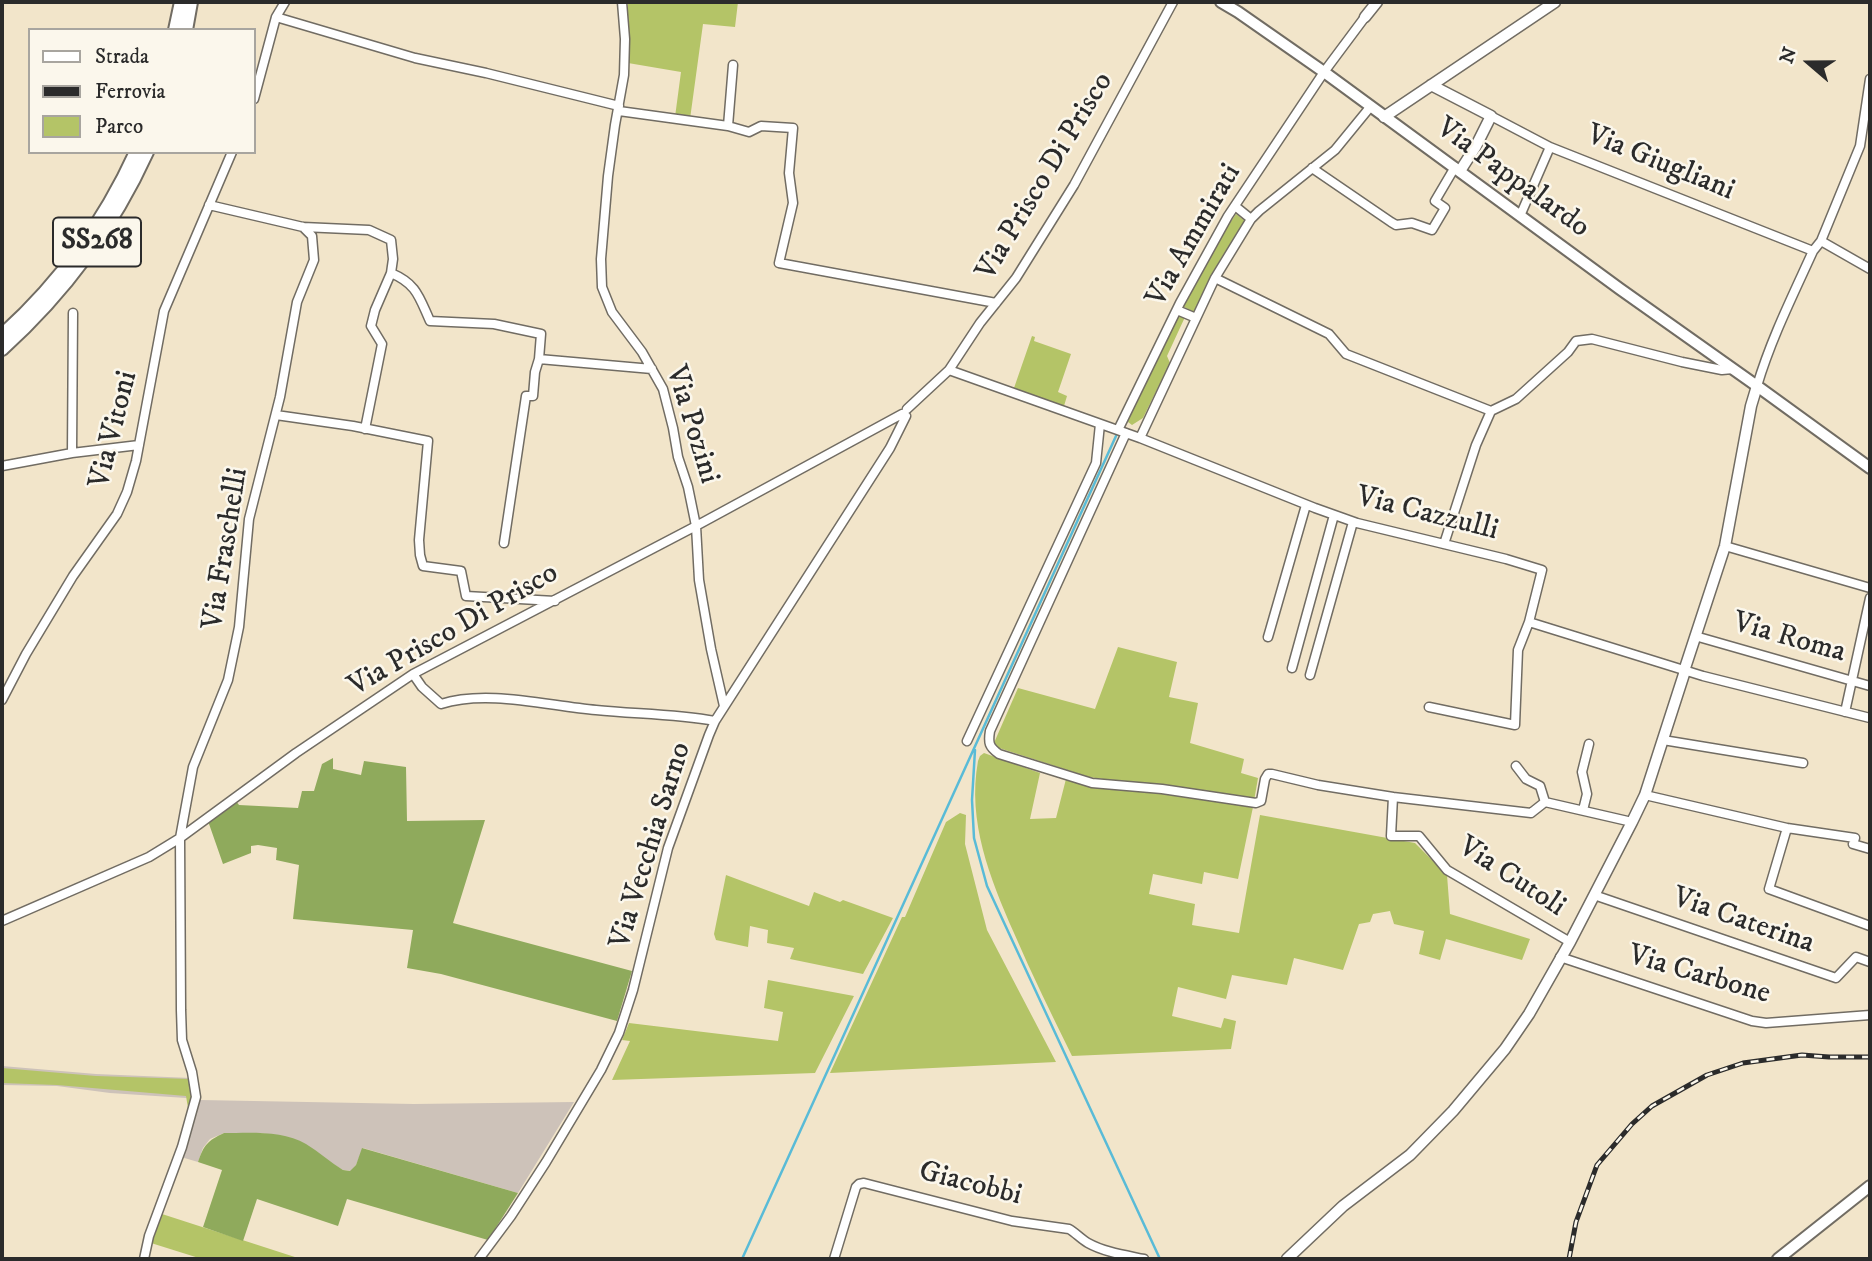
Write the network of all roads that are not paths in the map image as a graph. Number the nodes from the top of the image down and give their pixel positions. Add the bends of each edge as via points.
1 (181, 2) edge
2 (191, 2) edge
3 (285, 2) edge
4 (622, 2) edge
5 (1173, 2) edge
6 (1221, 2) edge
7 (1368, 2) edge
8 (1377, 2) edge
9 (1555, 2) edge
10 (276, 17) junction
11 (1365, 17) junction
12 (175, 28) edge
13 (186, 28) edge
14 (733, 65) dead end
15 (1324, 72) junction
16 (1870, 79) edge
17 (1431, 85) junction
18 (256, 92) edge
19 (1371, 106) junction
20 (619, 108) junction
21 (1492, 116) junction
22 (1384, 117) junction
23 (728, 126) junction
24 (1550, 147) junction
25 (135, 154) edge
26 (146, 154) edge
27 (231, 154) edge
28 (1312, 168) junction
29 (1458, 169) junction
30 (209, 205) junction
31 (1235, 206) junction
32 (1520, 215) junction
33 (1251, 219) junction
34 (303, 227) junction
35 (1821, 242) junction
36 (1813, 251) junction
37 (1870, 268) edge
38 (391, 273) junction
39 (1214, 278) junction
40 (996, 303) junction
41 (1177, 310) junction
42 (73, 313) dead end
43 (28, 317) junction
44 (1196, 318) junction
45 (17, 329) junction
46 (2, 335) edge
47 (2, 349) edge
48 (540, 359) junction
49 (652, 369) junction
50 (1733, 369) junction
51 (948, 370) junction
52 (1757, 386) junction
53 (1491, 411) junction
54 (905, 413) junction
55 (276, 415) junction
56 (1100, 424) junction
57 (365, 429) junction
58 (1122, 432) junction
59 (1140, 438) junction
60 (139, 445) junction
61 (72, 453) junction
62 (2, 466) edge
63 (1870, 468) edge
64 (1306, 505) junction
65 (1334, 515) junction
66 (1353, 522) junction
67 (695, 526) junction
68 (504, 543) dead end
69 (1444, 544) junction
70 (1725, 546) junction
71 (1870, 588) edge
72 (1870, 598) edge
73 (555, 601) junction
74 (1529, 622) junction
75 (1695, 636) junction
76 (1268, 637) dead end
77 (1292, 667) dead end
78 (1685, 671) junction
79 (413, 674) junction
80 (1310, 675) dead end
81 (1853, 681) junction
82 (1870, 685) edge
83 (2, 700) edge
84 (724, 706) junction
85 (1429, 707) dead end
86 (1845, 712) junction
87 (1870, 718) edge
88 (715, 721) junction
89 (1663, 740) junction
90 (967, 741) dead end
91 (1589, 744) dead end
92 (1803, 763) dead end
93 (1516, 766) dead end
94 (1272, 774) joint
95 (1645, 795) junction
96 (1392, 797) junction
97 (1545, 802) junction
98 (1583, 810) junction
99 (1632, 822) junction
100 (1787, 828) junction
101 (180, 838) junction
102 (1870, 849) edge
103 (1594, 895) junction
104 (2, 921) edge
105 (1870, 926) edge
106 (1570, 942) junction
107 (1560, 957) junction
108 (1870, 962) edge
109 (1870, 1015) edge
110 (1870, 1186) edge
111 (144, 1259) edge
112 (479, 1259) edge
113 (834, 1259) edge
114 (1144, 1259) edge
115 (1287, 1259) edge
116 (1778, 1259) edge

1 - 12 highway
2 - 13 highway
3 - 10 street
4 - 20 street, Via Pozini via 624,75
5 - 40 street, Via Prisco Di Prisco via 1074,185
6 - 15 main road, Via Pappalardo
7 - 11 street
8 - 11 street
9 - 17 street
10 - 18 street
10 - 20 street via 415,58
11 - 15 street, Via Ammirati
14 - 23 street
15 - 19 main road, Via Pappalardo
15 - 31 street, Via Ammirati
16 - 35 street via 1860,146
17 - 21 street, Via Giugliani
17 - 22 street
19 - 22 main road, Via Pappalardo
19 - 28 street, Via Ammirati via 1335,150
20 - 23 street
20 - 49 street, Via Pozini via 603,231 603,287 612,312
21 - 24 street, Via Giugliani
21 - 29 street
22 - 29 main road, Via Pappalardo
23 - 40 street, Via Prisco Di Prisco via 749,132 761,126 793,128 789,173 793,204 779,263
24 - 32 street
24 - 36 street, Via Giugliani
25 - 43 highway, SS268 via 97,225
26 - 43 highway, SS268 via 105,231 65,285
27 - 30 street, Via Vitoni
28 - 29 street via 1396,225 1412,223 1432,230 1445,208 1435,201
28 - 33 street, Via Ammirati
29 - 32 main road, Via Pappalardo
30 - 34 street
30 - 60 street, Via Vitoni via 164,310
31 - 33 street
31 - 41 street, Via Ammirati
32 - 50 main road, Via Pappalardo
33 - 39 street, Via Ammirati
34 - 38 street via 369,230 391,240
34 - 55 street, Via Fraschelli via 312,236 314,260 297,302
35 - 36 street
35 - 37 street
36 - 52 street
38 - 48 street via 415,289 430,321 494,324 541,334
38 - 57 street via 370,326 382,344
39 - 44 street, Via Ammirati
39 - 53 street via 1329,334 1346,354
40 - 51 street, Via Prisco Di Prisco
41 - 44 street
41 - 58 street, Via Ammirati
42 - 61 street
43 - 45 highway, SS268
44 - 59 street, Via Ammirati
45 - 46 highway, SS268
45 - 47 highway, SS268
48 - 49 street
48 - 68 street via 533,396 526,396
49 - 67 street, Via Pozini via 663,390
50 - 52 main road, Via Pappalardo
50 - 53 street via 1682,362 1592,339 1576,341 1516,399
51 - 54 street, Via Prisco Di Prisco
51 - 56 street, Via Cazzulli
52 - 63 main road, Via Pappalardo
52 - 70 street
53 - 69 street
54 - 67 street, Via Prisco Di Prisco
54 - 84 street, Via Vecchia Sarno via 890,448
55 - 57 street
55 - 101 street, Via Fraschelli via 249,519 239,627 228,680 193,766
56 - 58 street, Via Cazzulli
56 - 90 street via 1096,463
57 - 73 street via 428,441 419,540 423,566 461,571 466,596
58 - 59 street, Via Cazzulli
58 - 94 street, Via Ammirati via 988,742 999,754 1092,783 1256,803 1261,801 1265,779
59 - 64 street, Via Cazzulli
60 - 61 street
60 - 83 street, Via Vitoni via 117,514 73,576
61 - 62 street
64 - 65 street, Via Cazzulli
64 - 76 street
65 - 66 street, Via Cazzulli
65 - 77 street
66 - 69 street, Via Cazzulli
66 - 80 street
67 - 73 street, Via Prisco Di Prisco
67 - 84 street, Via Pozini via 699,580
69 - 74 street, Via Cazzulli via 1542,570
70 - 71 street
70 - 75 street
72 - 81 street
73 - 79 street, Via Prisco Di Prisco
74 - 78 street
74 - 85 street via 1518,650 1515,725
75 - 78 street
75 - 81 street, Via Roma
78 - 86 street
78 - 89 street
79 - 88 street via 440,704 457,698 486,698
79 - 101 street, Via Prisco Di Prisco
81 - 82 street, Via Roma
81 - 86 street
84 - 88 street, Via Vecchia Sarno
86 - 87 street
88 - 112 street, Via Vecchia Sarno via 668,848 619,1033 518,1205
89 - 92 street
89 - 95 street
91 - 98 street via 1582,772 1587,794
93 - 97 street via 1526,779 1540,786
94 - 96 street, Via Cutoli
95 - 99 street
95 - 100 street
96 - 97 street, Via Cutoli via 1531,813
96 - 106 street, Via Cutoli via 1391,836 1419,836 1447,870
97 - 98 street, Via Cutoli
98 - 99 street, Via Cutoli
99 - 103 street
100 - 102 street via 1855,838 1853,844
100 - 105 street via 1769,889
101 - 104 street, Via Prisco Di Prisco via 149,857
101 - 111 street, Via Fraschelli via 182,1040 196,1097
103 - 106 street
103 - 108 street, Via Caterina via 1836,978 1856,957
106 - 107 street
107 - 109 street, Via Carbone via 1752,1021
107 - 115 street via 1505,1049 1453,1111 1409,1155 1343,1206
110 - 116 main road
113 - 114 street, Giacobbi via 856,1187 864,1183 1012,1221 1069,1228 1091,1245

